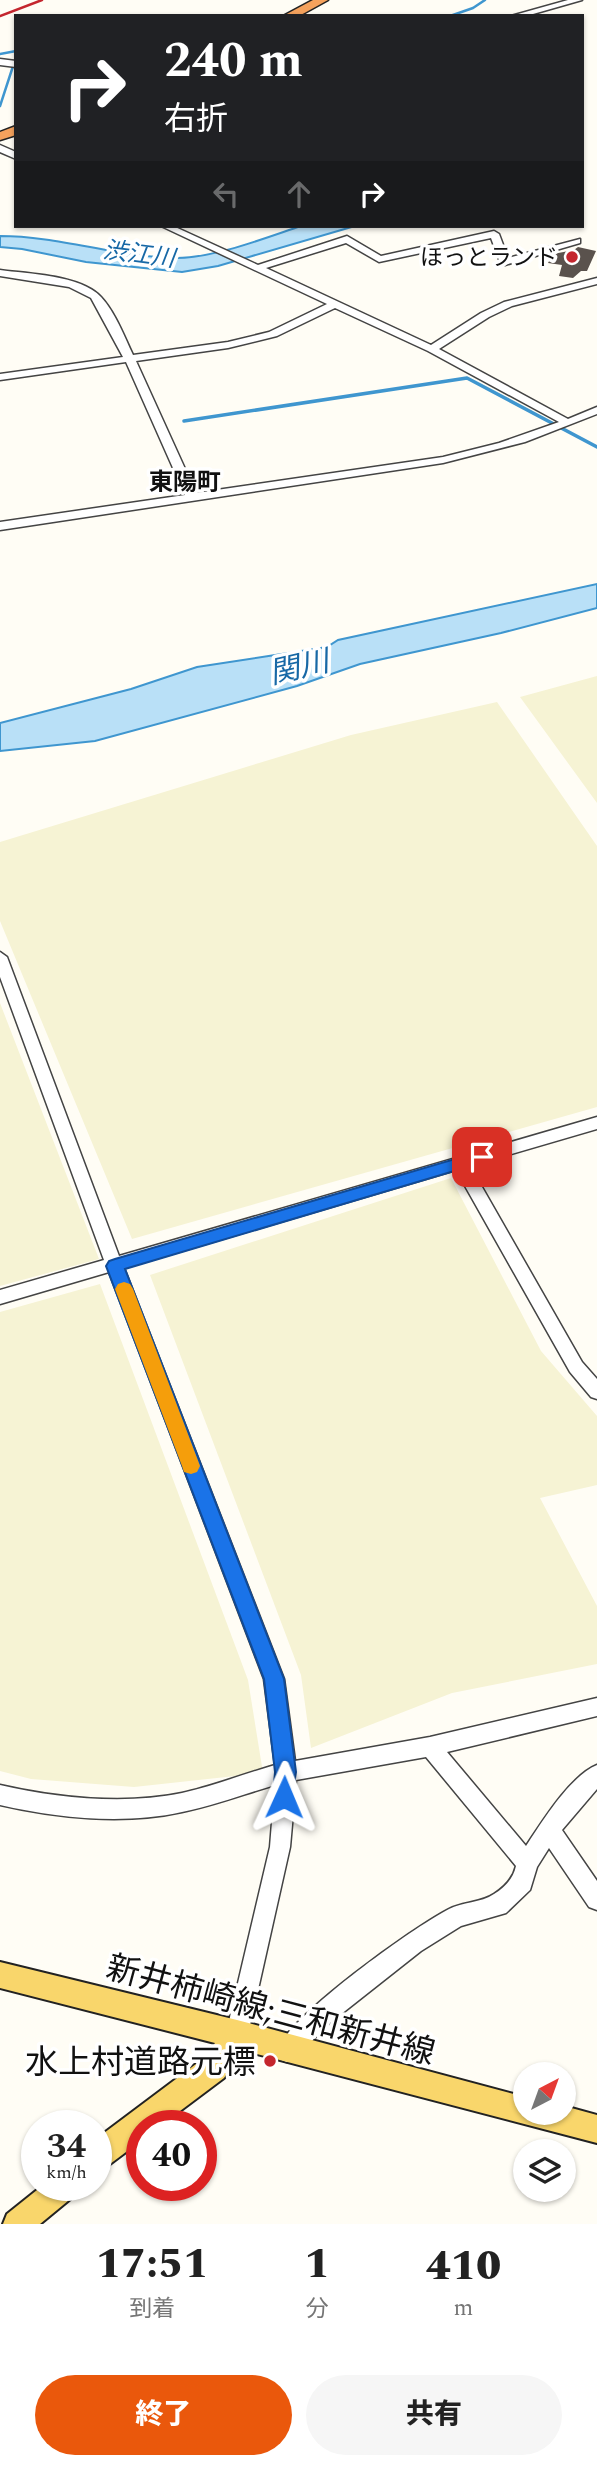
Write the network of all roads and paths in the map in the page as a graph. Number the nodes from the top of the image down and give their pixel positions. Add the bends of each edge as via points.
1 (322, 0) edge
2 (578, 0) edge
3 (293, 14) edge
4 (523, 14) edge
5 (170, 228) edge
6 (577, 241) dead end
7 (257, 268) junction
8 (0, 273) edge
9 (597, 281) edge
10 (336, 304) junction
11 (432, 349) junction
12 (130, 359) junction
13 (0, 377) edge
14 (597, 410) edge
15 (568, 423) junction
16 (193, 499) junction
17 (0, 526) edge
18 (0, 957) edge
19 (597, 1123) edge
20 (460, 1163) junction
21 (115, 1266) junction
22 (0, 1297) edge
23 (597, 1392) edge
24 (597, 1707) edge
25 (430, 1747) junction
26 (286, 1772) junction
27 (597, 1775) edge
28 (0, 1795) edge
29 (549, 1830) junction
30 (527, 1863) junction
31 (597, 1899) edge
32 (0, 1975) edge
33 (237, 2034) junction
34 (287, 2050) junction
35 (513, 2108) edge
36 (576, 2124) edge
37 (597, 2129) edge
38 (112, 2145) edge
39 (45, 2201) edge
40 (17, 2224) edge

1 - 3 highway
2 - 4 street
5 - 7 street
6 - 7 street via 505,262 494,234 379,259 347,239
7 - 10 street
8 - 12 street via 72,284 95,296
9 - 11 street via 508,304
10 - 11 street
10 - 12 street via 273,334
11 - 15 street
12 - 13 street
12 - 16 street
14 - 15 street
15 - 16 street via 503,448
16 - 17 street
18 - 21 street
19 - 20 street
20 - 21 street
20 - 23 street via 576,1367
21 - 22 street
21 - 26 street via 274,1679
24 - 25 street
25 - 26 street
25 - 30 street
26 - 28 street via 180,1803 109,1809 44,1805
26 - 33 street via 280,1847
27 - 29 street
29 - 30 street
29 - 31 street
30 - 34 street via 523,1883 498,1905 456,1917 413,1943 318,2018
32 - 33 main road, 新井柿崎線;三和新井線
33 - 34 main road, 新井柿崎線;三和新井線
33 - 38 main road via 214,2068
34 - 35 main road, 新井柿崎線;三和新井線
36 - 37 main road
39 - 40 main road

